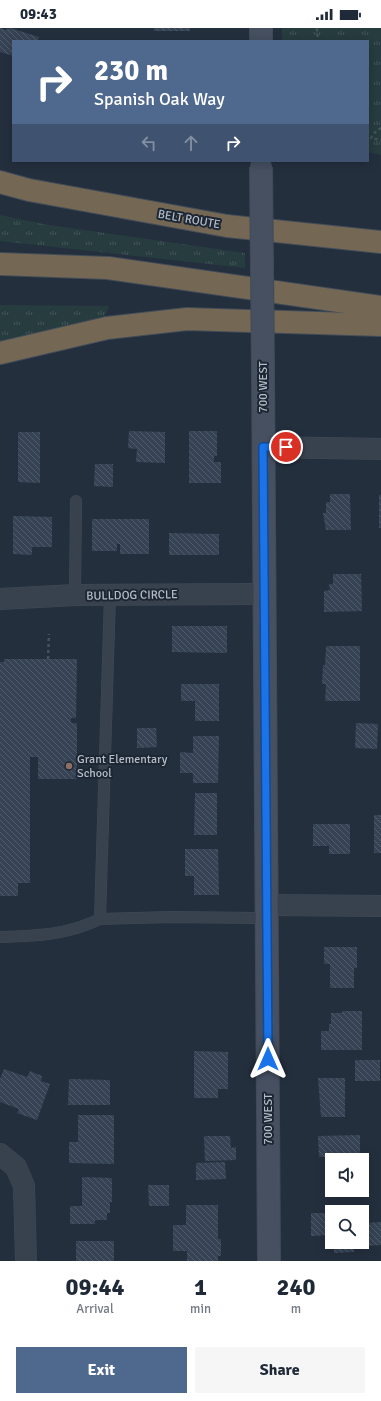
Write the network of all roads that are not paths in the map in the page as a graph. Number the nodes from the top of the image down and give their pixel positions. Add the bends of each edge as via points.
1 (261, 28) edge
2 (261, 40) edge
3 (261, 164) edge
4 (0, 177) edge
5 (0, 182) edge
6 (29, 190) junction
7 (381, 242) edge
8 (0, 264) edge
9 (381, 307) edge
10 (381, 325) edge
11 (0, 353) edge
12 (263, 447) junction
13 (381, 448) edge
14 (76, 501) dead end
15 (264, 594) junction
16 (75, 595) junction
17 (110, 595) junction
18 (0, 599) edge
19 (381, 906) edge
20 (267, 912) junction
21 (100, 919) junction
22 (0, 937) edge
23 (0, 1154) edge
24 (26, 1261) edge
25 (269, 1261) edge

1 - 2 main road
3 - 12 main road, 700 WEST, bridge
4 - 6 highway
5 - 6 highway, BELT ROUTE
6 - 7 highway, BELT ROUTE via 226,226
8 - 9 highway via 108,268
10 - 11 highway via 187,319 107,328
12 - 13 street
12 - 15 main road, 700 WEST
14 - 16 lane
15 - 17 street, BULLDOG CIRCLE
15 - 20 main road, 700 WEST
16 - 17 street, BULLDOG CIRCLE
16 - 18 street, BULLDOG CIRCLE
17 - 21 lane
19 - 20 street
20 - 21 lane
20 - 25 main road, 700 WEST
21 - 22 lane via 86,926 41,936
23 - 24 street via 16,1168 24,1186

